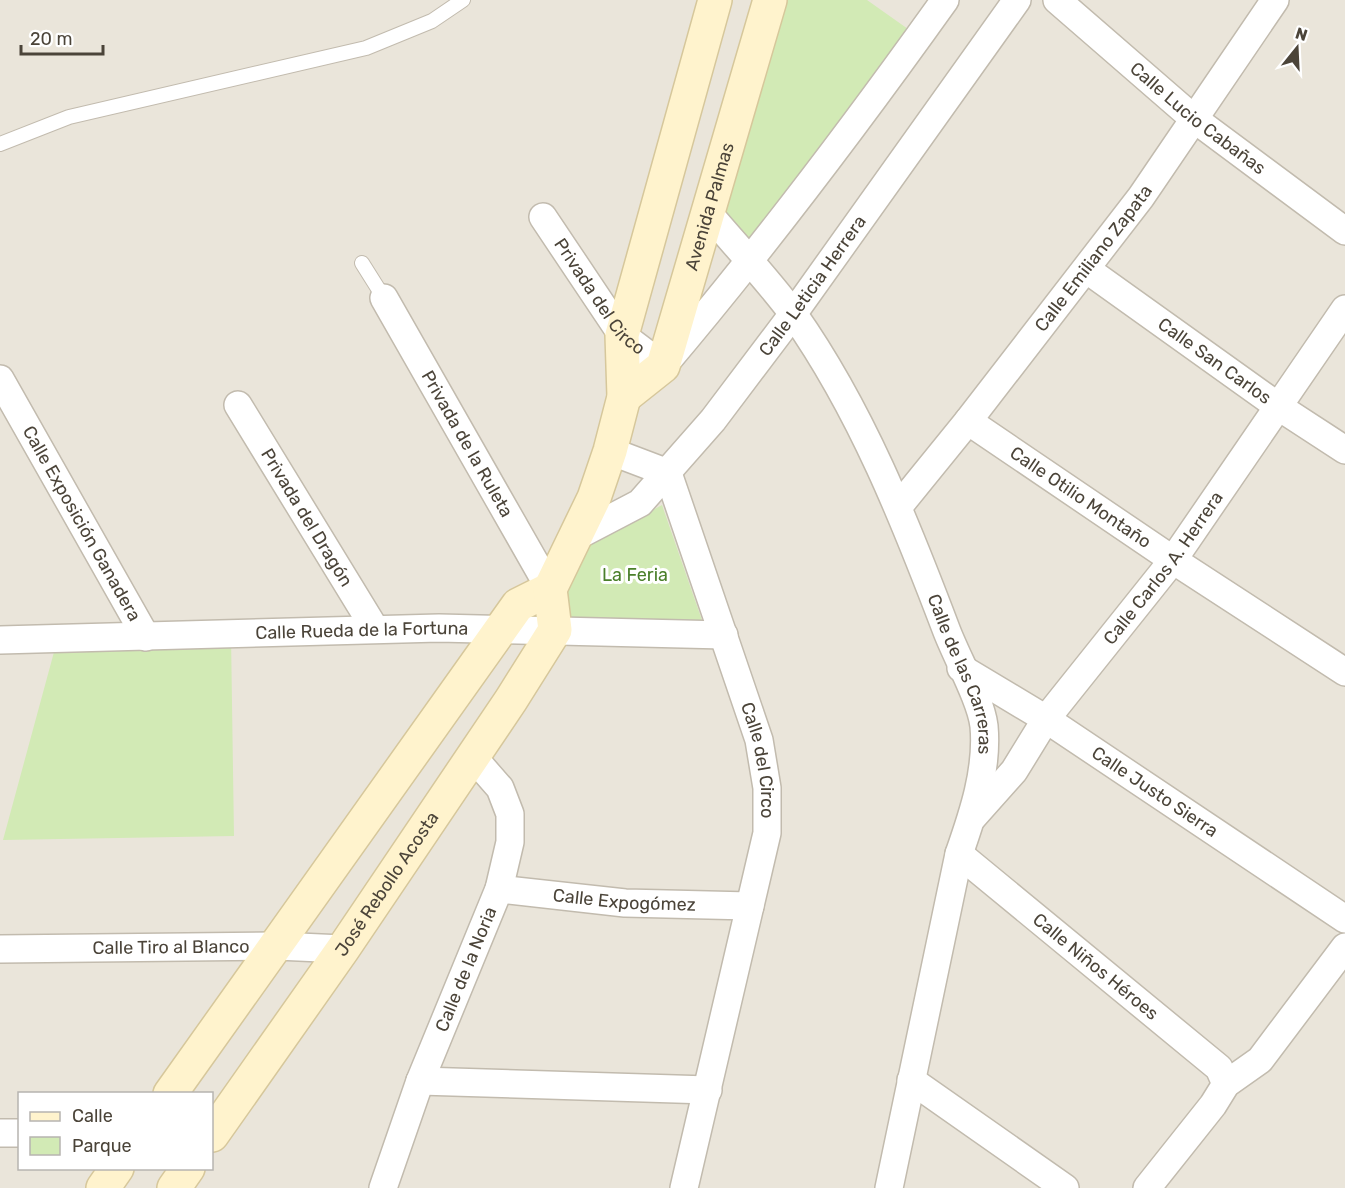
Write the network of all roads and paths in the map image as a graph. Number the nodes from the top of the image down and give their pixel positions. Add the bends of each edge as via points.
1 (463, 0) edge
2 (716, 0) edge
3 (945, 0) edge
4 (1017, 0) edge
5 (1057, 0) edge
6 (1275, 0) edge
7 (767, 7) edge
8 (1193, 118) junction
9 (0, 144) edge
10 (709, 214) junction
11 (543, 218) dead end
12 (1345, 231) edge
13 (362, 263) dead end
14 (750, 263) junction
15 (1086, 268) junction
16 (384, 298) joint
17 (1345, 309) edge
18 (793, 314) junction
19 (622, 334) junction
20 (663, 366) junction
21 (0, 379) edge
22 (624, 397) junction
23 (238, 405) dead end
24 (1279, 407) junction
25 (968, 421) junction
26 (1345, 450) edge
27 (610, 451) junction
28 (668, 473) junction
29 (899, 506) junction
30 (575, 537) junction
31 (1173, 560) junction
32 (550, 589) junction
33 (503, 628) junction
34 (375, 629) junction
35 (555, 630) junction
36 (724, 635) junction
37 (146, 637) junction
38 (0, 640) edge
39 (961, 668) junction
40 (1345, 672) edge
41 (1046, 719) junction
42 (472, 756) junction
43 (970, 820) junction
44 (959, 854) junction
45 (499, 888) junction
46 (750, 906) junction
47 (1345, 919) edge
48 (277, 946) junction
49 (1345, 947) edge
50 (0, 949) edge
51 (343, 949) junction
52 (911, 1080) junction
53 (420, 1081) junction
54 (1226, 1084) junction
55 (708, 1090) junction
56 (171, 1092) edge
57 (18, 1133) edge
58 (0, 1134) edge
59 (213, 1134) edge
60 (116, 1170) edge
61 (187, 1170) edge
62 (103, 1188) edge
63 (174, 1188) edge
64 (383, 1188) edge
65 (684, 1188) edge
66 (889, 1188) edge
67 (1065, 1188) edge
68 (1147, 1188) edge

1 - 9 lane via 432,21 366,48 69,117
2 - 7 main road
2 - 19 main road
3 - 14 street via 862,117
4 - 18 street, Calle Leticia Herrera
5 - 8 street, Calle Lucio Cabañas
6 - 8 street, Calle Emiliano Zapata
7 - 10 main road, Avenida Palmas
8 - 12 street, Calle Lucio Cabañas
8 - 15 street, Calle Emiliano Zapata via 1141,197
10 - 14 street, Calle de las Carreras
10 - 20 main road, Avenida Palmas
11 - 19 street, Privada del Circo
13 - 16 lane
14 - 18 street, Calle de las Carreras
14 - 20 street
15 - 24 street, Calle San Carlos
15 - 25 street, Calle Emiliano Zapata
16 - 32 street, Privada de la Ruleta
17 - 24 street, Calle Carlos A. Herrera
18 - 28 street, Calle Leticia Herrera
18 - 29 street, Calle de las Carreras via 830,372
19 - 20 street, Privada del Circo
19 - 22 main road
20 - 22 main road
21 - 37 street, Calle Exposición Ganadera
22 - 27 main road
23 - 34 street, Privada del Dragón
24 - 26 street, Calle San Carlos
24 - 31 street, Calle Carlos A. Herrera
25 - 29 street, Calle Emiliano Zapata
25 - 31 street, Calle Otilio Montaño
27 - 28 street
27 - 30 main road
28 - 30 street, Calle Leticia Herrera via 640,502
28 - 36 street, Calle del Circo
29 - 39 street, Calle de las Carreras
30 - 32 main road
31 - 40 street, Calle Otilio Montaño
31 - 41 street, Calle Carlos A. Herrera
32 - 33 main road via 518,605
32 - 35 main road
33 - 34 street, Calle Rueda de la Fortuna
33 - 35 street, Calle Rueda de la Fortuna
33 - 48 main road
34 - 37 street, Calle Rueda de la Fortuna
35 - 36 street, Calle Rueda de la Fortuna
35 - 42 main road, José Rebollo Acosta
36 - 46 street, Calle del Circo via 759,740 767,788 767,833
37 - 38 street, Calle Rueda de la Fortuna
39 - 41 street, Calle Justo Sierra
39 - 43 street, Calle de las Carreras via 982,713 984,730 984,764
41 - 43 street, Calle Carlos A. Herrera via 1014,771
41 - 47 street, Calle Justo Sierra
42 - 45 street, Calle de la Noria via 500,788 510,814 510,842
42 - 51 main road, José Rebollo Acosta
43 - 44 street, Calle de las Carreras
44 - 52 street, Calle de las Carreras
44 - 54 street, Calle Niños Héroes via 1219,1068
45 - 46 street, Calle Expogómez via 625,903
45 - 53 street, Calle de la Noria
46 - 55 street, Calle del Circo
48 - 50 street, Calle Tiro al Blanco
48 - 51 street, Calle Tiro al Blanco
48 - 56 main road
49 - 54 street via 1260,1060
51 - 59 main road, José Rebollo Acosta
52 - 66 street, Calle de las Carreras
52 - 67 street
53 - 55 street
53 - 64 street, Calle de la Noria
54 - 68 street via 1214,1105
55 - 65 street, Calle del Circo
57 - 58 street
60 - 62 main road
61 - 63 main road

